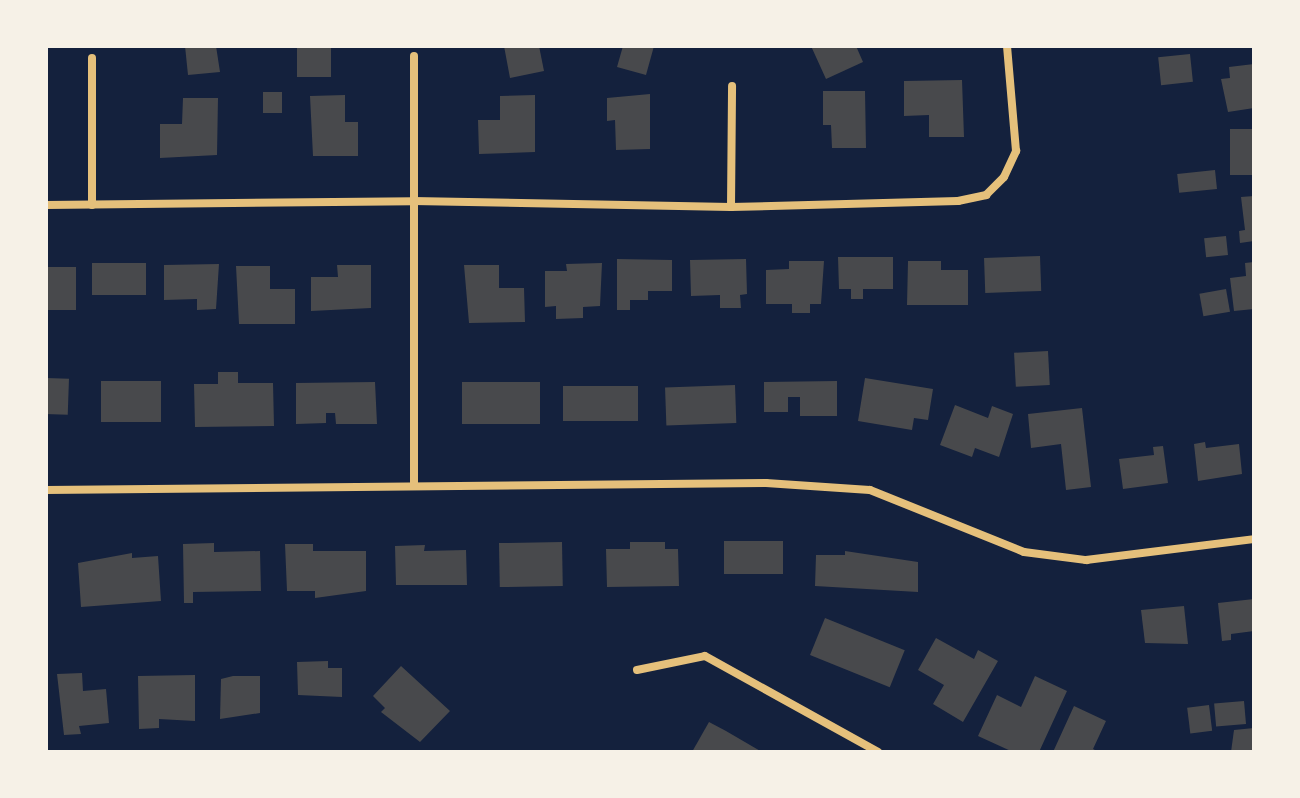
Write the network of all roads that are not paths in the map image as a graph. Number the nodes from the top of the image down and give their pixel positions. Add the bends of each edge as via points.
1 (1007, 46) edge
2 (414, 56) dead end
3 (92, 58) dead end
4 (732, 86) dead end
5 (413, 201) junction
6 (46, 205) edge
7 (92, 205) junction
8 (731, 207) junction
9 (414, 486) junction
10 (46, 490) edge
11 (1254, 539) edge
12 (637, 670) dead end
13 (878, 752) edge

1 - 8 street via 1016,151 1004,177 986,195 958,201
2 - 5 street
3 - 7 street
4 - 8 street
5 - 7 street
5 - 8 street
5 - 9 street
6 - 7 street
9 - 10 street
9 - 11 street via 766,483 870,490 1024,552 1086,560
12 - 13 street via 705,656

